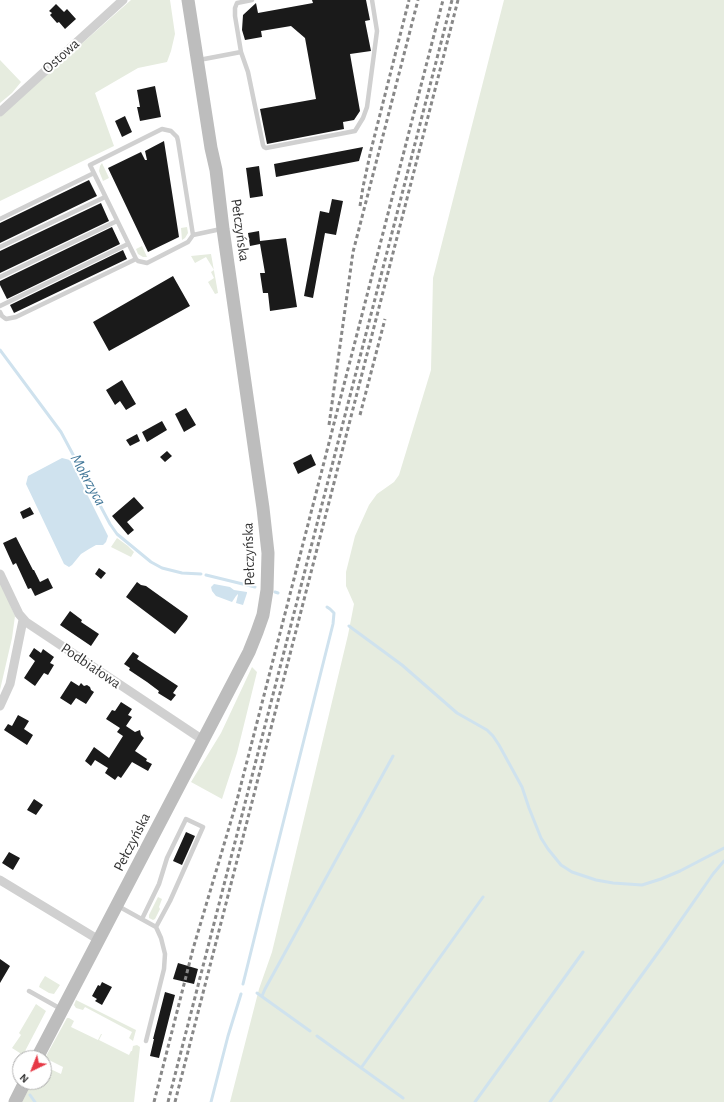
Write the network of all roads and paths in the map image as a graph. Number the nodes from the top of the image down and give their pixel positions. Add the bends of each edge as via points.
1 (123, 0) edge
2 (188, 0) edge
3 (252, 0) edge
4 (372, 0) edge
5 (241, 52) junction
6 (197, 61) junction
7 (0, 112) edge
8 (94, 173) junction
9 (105, 197) junction
10 (0, 219) edge
11 (117, 221) junction
12 (223, 229) junction
13 (193, 234) junction
14 (128, 244) junction
15 (0, 247) edge
16 (136, 259) junction
17 (0, 277) edge
18 (0, 306) edge
19 (0, 312) edge
20 (0, 574) edge
21 (23, 620) junction
22 (0, 706) edge
23 (203, 740) junction
24 (0, 880) edge
25 (117, 905) junction
26 (142, 919) junction
27 (156, 927) junction
28 (99, 940) junction
29 (29, 992) dead end
30 (62, 1009) junction
31 (146, 1041) dead end
32 (41, 1050) edge
33 (21, 1090) edge
34 (15, 1102) edge

1 - 7 street, Ostowa
2 - 6 main road, Pełczyńska
3 - 5 lane via 238,3 235,8
4 - 5 lane via 377,31 367,107 364,118 355,131 264,147 248,72
5 - 6 lane
6 - 12 main road, Pełczyńska via 216,170
8 - 9 lane
8 - 10 lane
8 - 13 lane via 90,164 162,129 171,130 178,141
9 - 11 lane
9 - 15 lane
11 - 14 lane
11 - 17 lane
12 - 13 lane
12 - 23 main road, Pełczyńska via 262,501 268,578 266,602 254,642
13 - 16 lane via 188,242 147,263
14 - 16 lane
14 - 18 lane
16 - 19 lane via 16,317 6,319
20 - 21 street, Podbiałowa
21 - 22 street via 10,684
21 - 23 street, Podbiałowa
23 - 25 main road, Pełczyńska
24 - 28 street
25 - 26 lane
25 - 28 main road, Pełczyńska
26 - 27 lane
26 - 27 lane via 186,819 203,828
27 - 31 lane via 164,949 165,962
28 - 30 main road, Pełczyńska
29 - 30 lane
30 - 32 main road, Pełczyńska
33 - 34 main road

